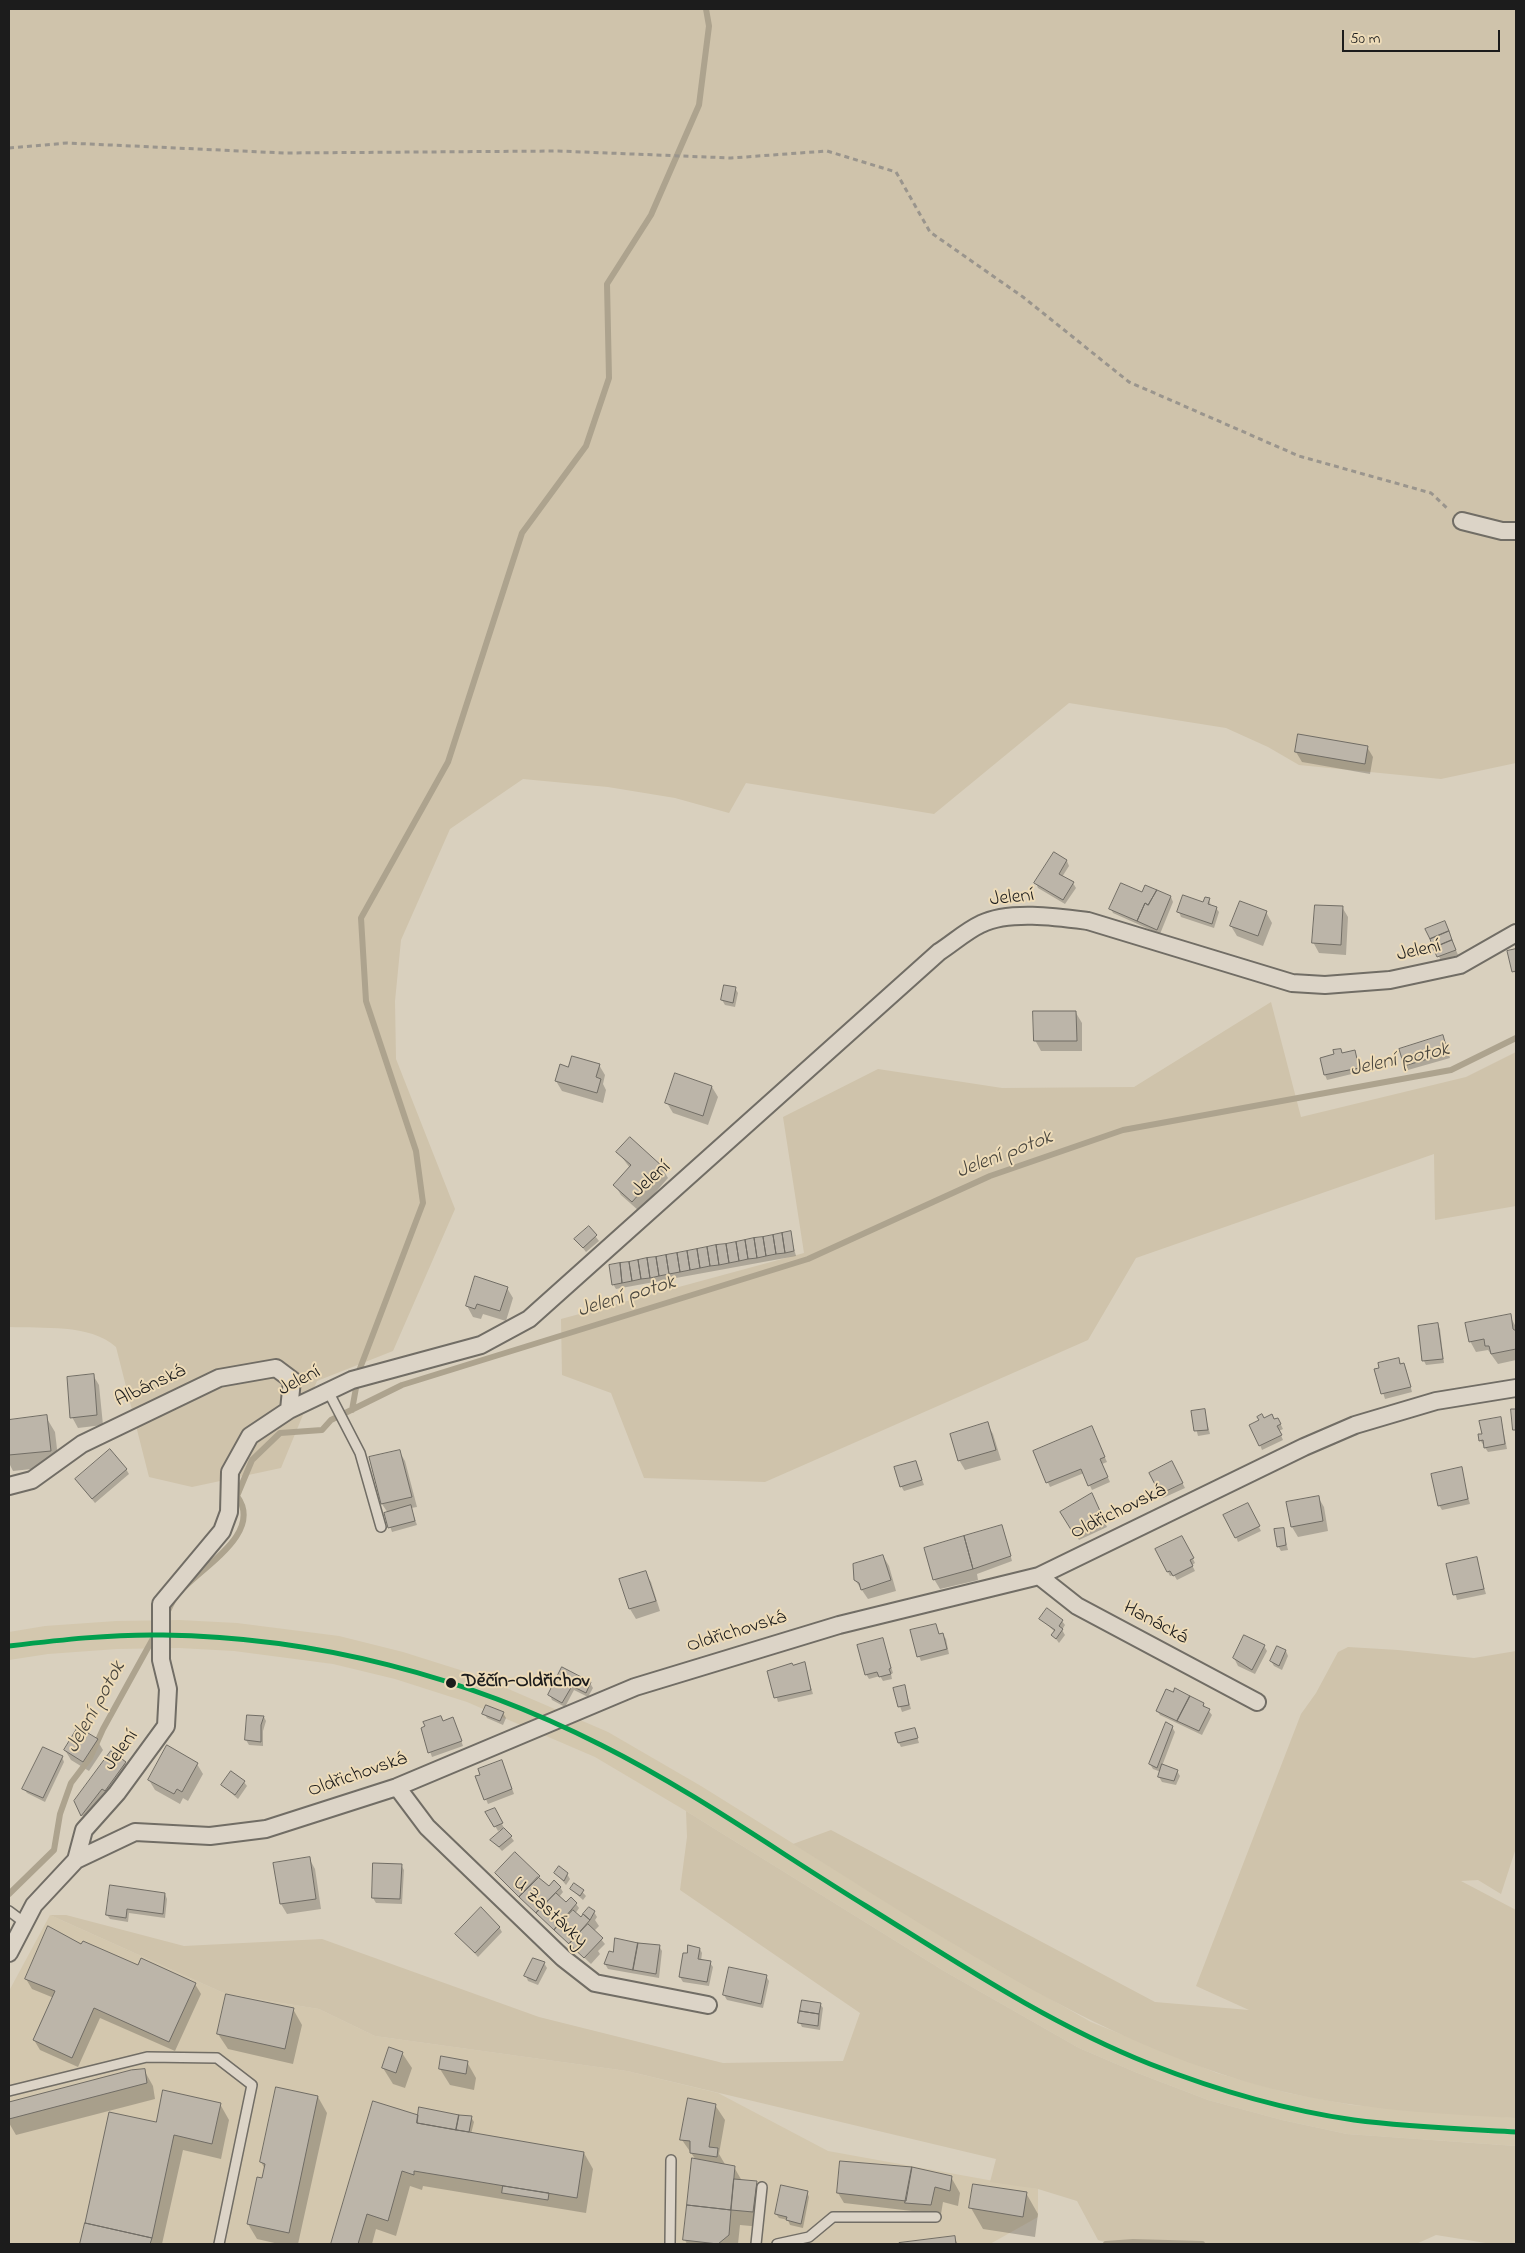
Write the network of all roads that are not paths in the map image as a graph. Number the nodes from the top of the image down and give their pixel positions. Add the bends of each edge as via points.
1 (1462, 521) road end
2 (1516, 531) edge
3 (1516, 933) edge
4 (1516, 1388) edge
5 (328, 1391) junction
6 (290, 1410) junction
7 (9, 1486) edge
8 (381, 1527) dead end
9 (1039, 1576) junction
10 (1256, 1702) dead end
11 (397, 1787) junction
12 (76, 1860) junction
13 (10, 1912) edge
14 (25, 1923) junction
15 (9, 1952) edge
16 (708, 2005) dead end
17 (9, 2091) edge
18 (671, 2160) dead end
19 (762, 2187) dead end
20 (936, 2217) dead end
21 (219, 2244) edge
22 (670, 2244) edge
23 (756, 2244) edge
24 (777, 2244) edge

1 - 2 street via 1502,531
3 - 5 street, Jelení via 1460,965 1390,980 1325,985 1292,983 1088,921 1008,917 982,924 939,952 529,1319 481,1345 352,1380
4 - 9 street, Oldřichovská via 1436,1400 1355,1425
5 - 6 street, Jelení
5 - 8 lane via 360,1453
6 - 7 street, Albánská via 292,1380 276,1368 219,1378 82,1444 32,1480
6 - 12 street, Jelení via 250,1436 230,1472 229,1512 222,1531 161,1604 161,1660 168,1688 166,1726 117,1793 84,1830
9 - 10 street, Hanácká via 1077,1606
9 - 11 street, Oldřichovská via 839,1625 635,1687
11 - 12 street, Oldřichovská via 266,1829 210,1836 135,1832
11 - 16 street, U Zastávky via 427,1827 563,1958 595,1983
12 - 14 street, Oldřichovská via 34,1905
13 - 14 lane
14 - 15 street, Oldřichovská
17 - 21 lane via 147,2057 218,2058 252,2085
18 - 22 lane
19 - 23 lane
20 - 24 lane via 833,2217 808,2237

